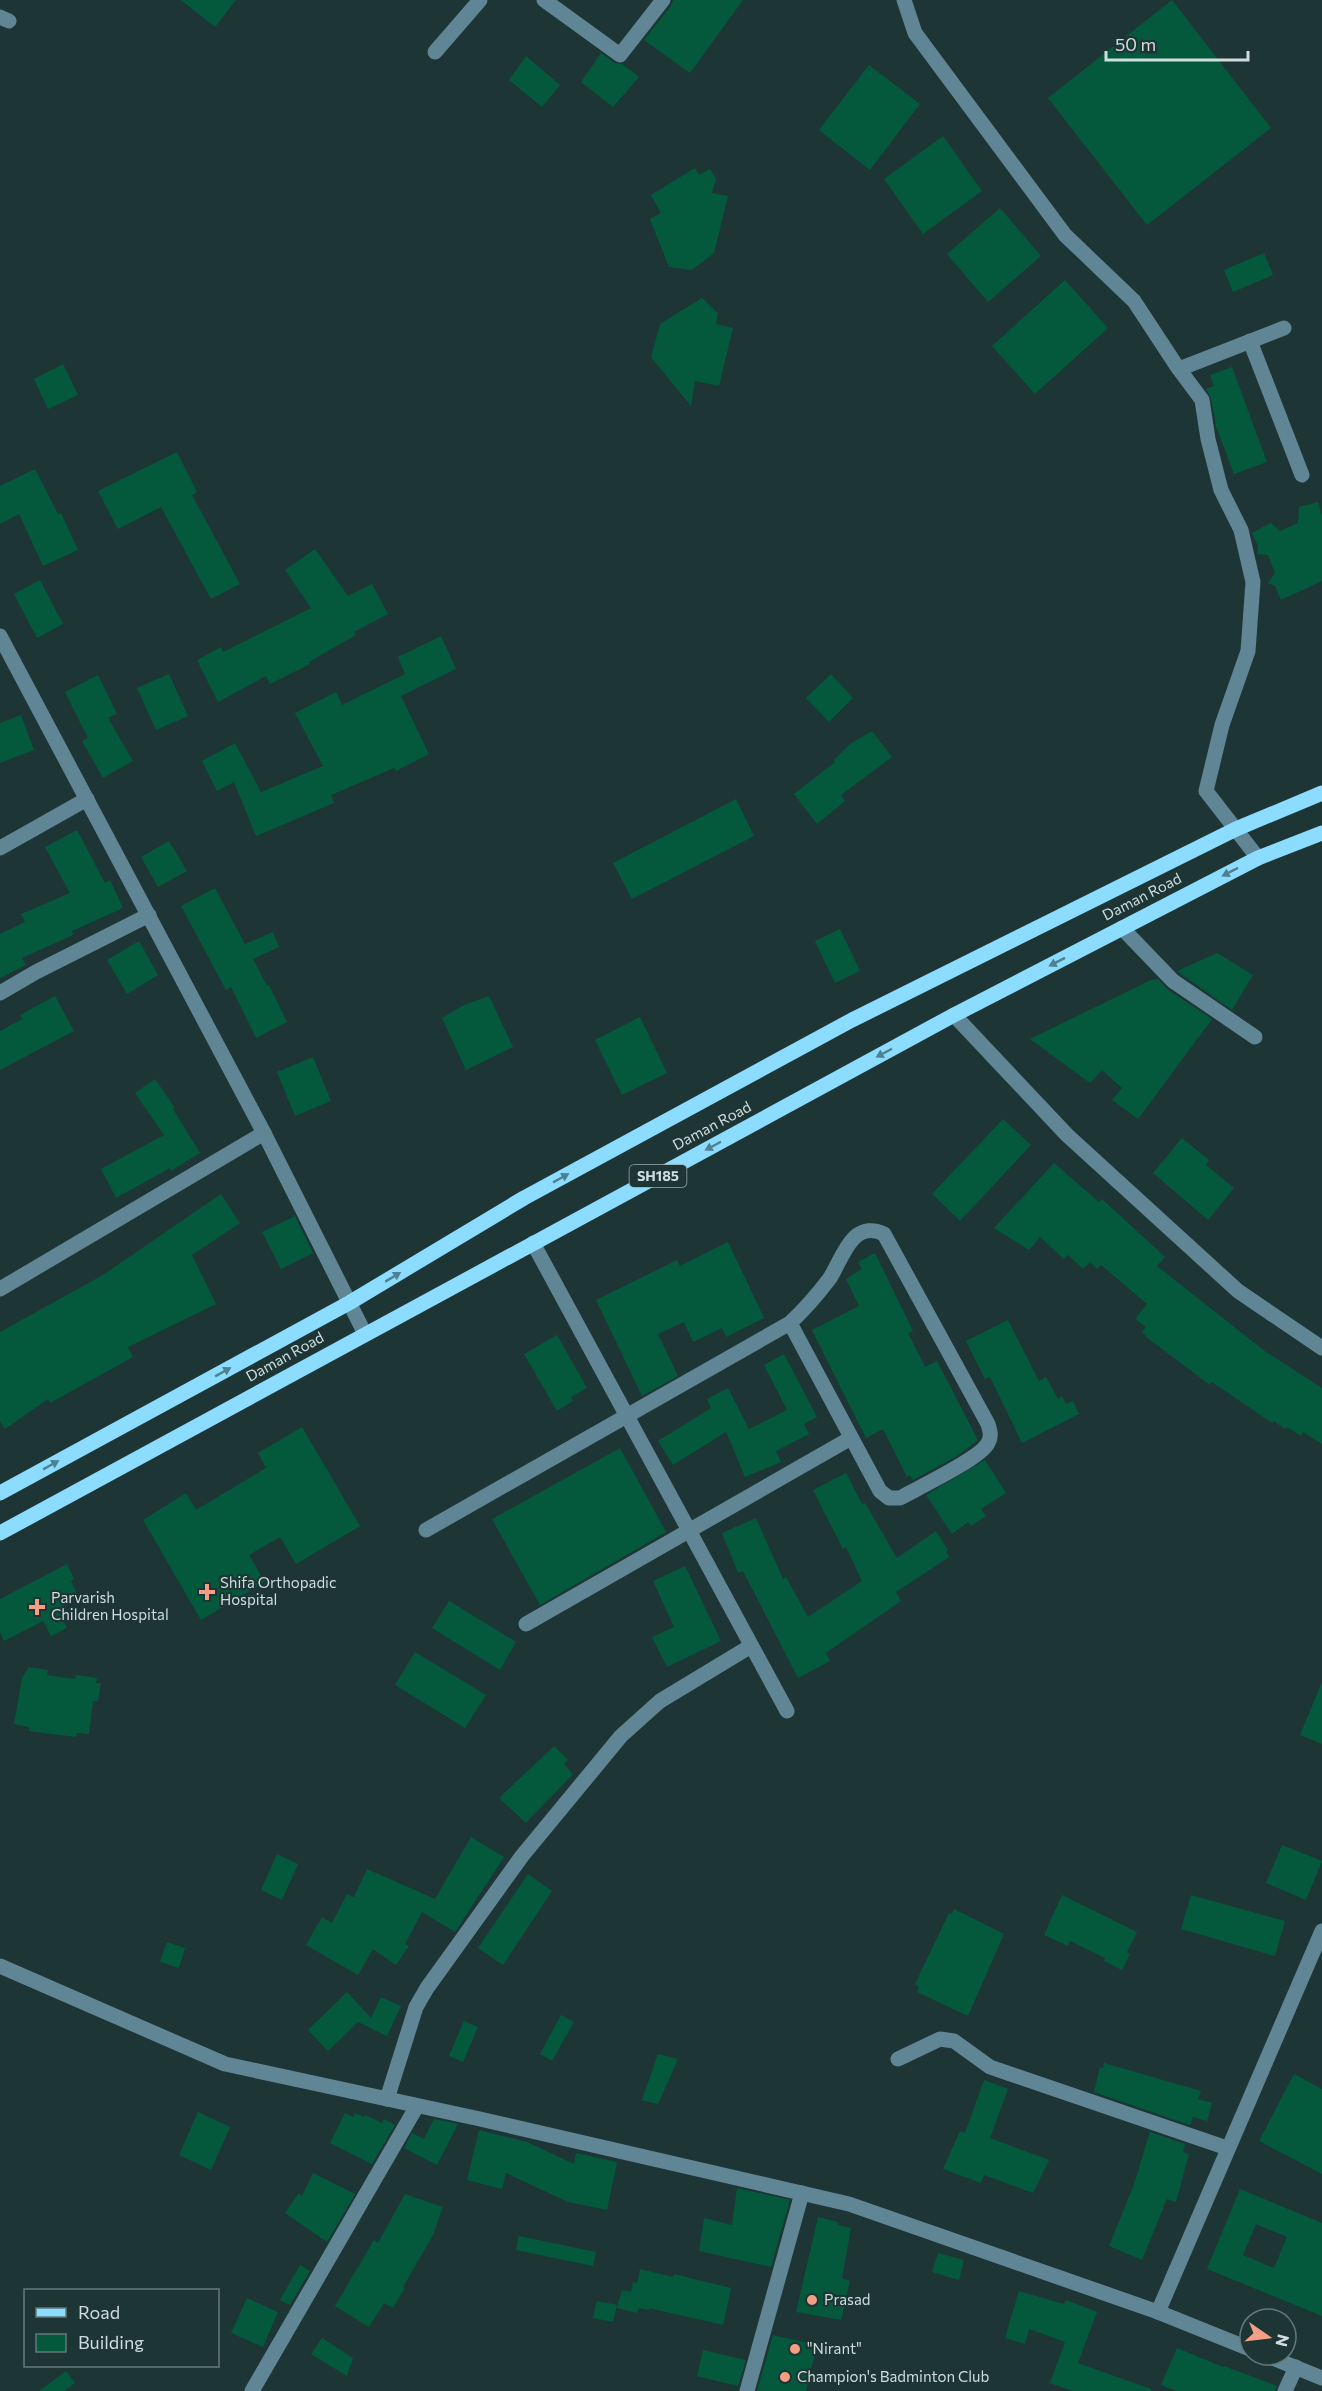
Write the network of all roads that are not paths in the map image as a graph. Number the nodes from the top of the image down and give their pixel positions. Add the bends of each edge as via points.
1 (480, 0) edge
2 (544, 0) edge
3 (663, 0) edge
4 (904, 0) edge
5 (435, 52) dead end
6 (1284, 328) dead end
7 (1250, 341) junction
8 (1179, 369) junction
9 (1302, 475) dead end
10 (0, 636) edge
11 (1322, 793) edge
12 (87, 799) junction
13 (1236, 830) junction
14 (1322, 833) edge
15 (0, 848) edge
16 (1258, 858) junction
17 (148, 915) junction
18 (1122, 928) junction
19 (0, 993) edge
20 (954, 1015) junction
21 (1255, 1037) dead end
22 (264, 1134) junction
23 (533, 1243) junction
24 (0, 1288) edge
25 (350, 1303) junction
26 (790, 1323) junction
27 (365, 1334) junction
28 (1322, 1348) edge
29 (627, 1416) junction
30 (851, 1438) junction
31 (0, 1493) edge
32 (426, 1530) dead end
33 (689, 1530) junction
34 (0, 1533) edge
35 (526, 1624) dead end
36 (752, 1646) junction
37 (787, 1711) dead end
38 (1322, 1931) edge
39 (0, 1966) edge
40 (898, 2060) dead end
41 (387, 2099) junction
42 (417, 2106) junction
43 (1227, 2148) junction
44 (802, 2193) junction
45 (1158, 2312) junction
46 (1238, 2344) edge
47 (1296, 2367) joint
48 (1322, 2378) edge
49 (252, 2391) edge
50 (747, 2391) edge
51 (1285, 2391) edge

1 - 5 street
2 - 3 street via 620,55
4 - 8 street via 915,33 1065,236 1134,301
6 - 7 street
7 - 8 street
7 - 9 street
8 - 13 street via 1202,400 1221,490 1241,530 1253,582 1248,651 1222,725 1206,791
10 - 12 street
11 - 13 main road
12 - 15 street
12 - 17 street
13 - 16 street
25 -> 13 main road via 524,1198 852,1020
14 - 16 main road, Daman Road / SH185
16 -> 18 main road, Daman Road / SH185
17 - 19 street
17 - 22 street
18 -> 20 main road, Daman Road / SH185
18 - 21 street via 1173,981
20 -> 23 main road, Daman Road / SH185
20 - 28 street via 1067,1135 1238,1291
22 - 24 street
22 - 25 street
23 - 27 main road, Daman Road / SH185
23 - 29 street
25 - 27 street
31 -> 25 main road
26 - 29 street
26 - 30 street
26 - 30 street via 831,1277 854,1238 864,1231 884,1234 991,1435 988,1445 975,1456 900,1498 889,1498 880,1491
27 - 34 main road, Daman Road / SH185
29 - 32 street
29 - 33 street
30 - 33 street
33 - 35 street
33 - 36 street
36 - 37 street
36 - 41 street via 640,1717 522,1856 416,2007
38 - 43 street
39 - 41 street via 225,2064
40 - 43 street via 940,2039 954,2041 990,2067
41 - 42 street
42 - 44 street
42 - 49 street
43 - 45 street
44 - 45 street via 849,2204
44 - 50 street
45 - 46 street
47 - 48 street
47 - 51 street

